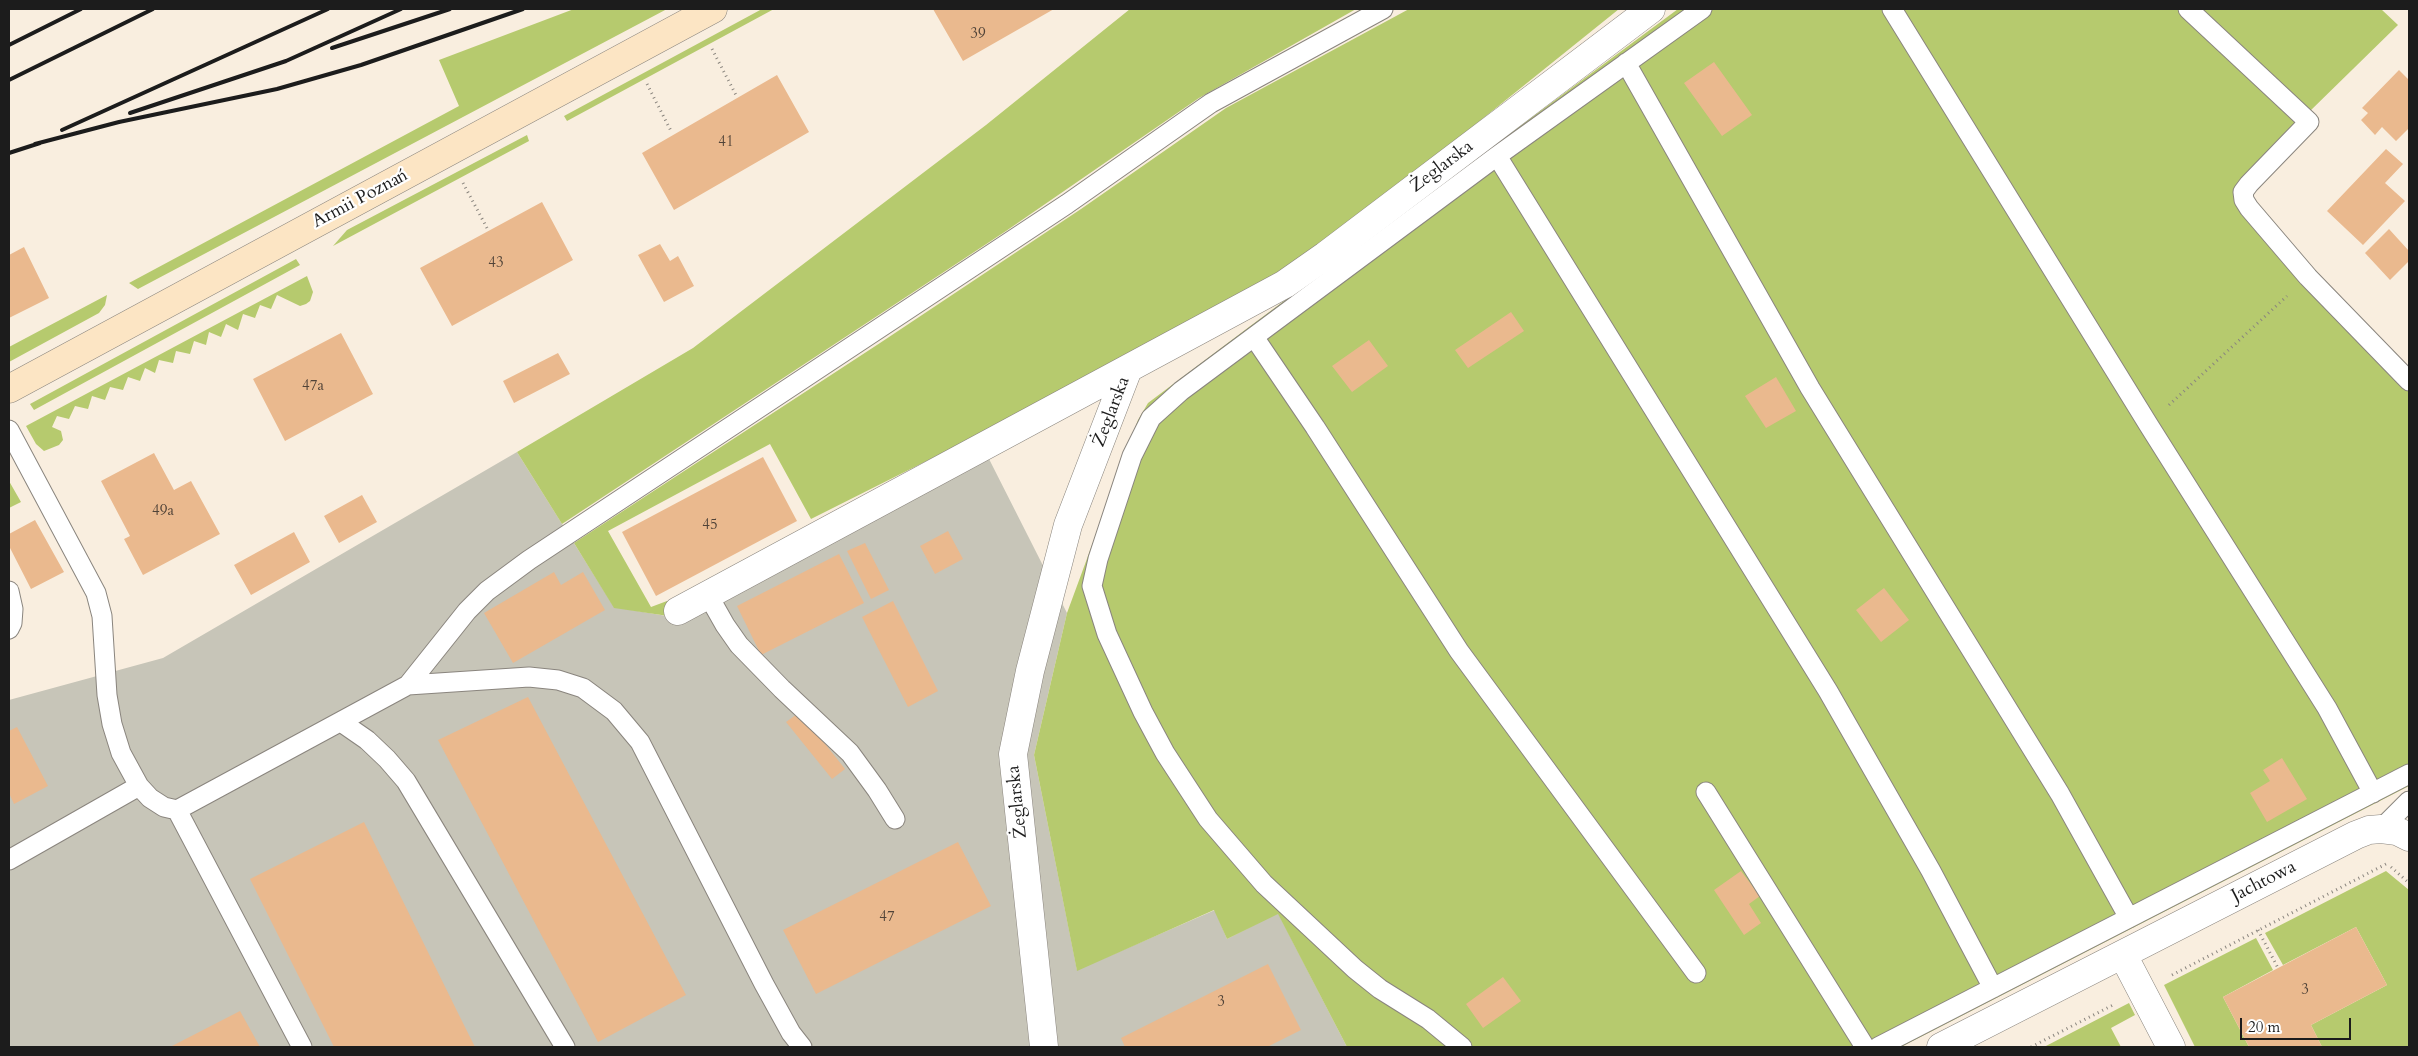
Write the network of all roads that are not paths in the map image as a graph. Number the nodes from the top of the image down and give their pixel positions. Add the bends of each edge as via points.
1 (713, 9) edge
2 (1383, 9) edge
3 (1651, 9) edge
4 (1702, 9) edge
5 (1892, 9) edge
6 (2188, 9) edge
7 (1626, 63) junction
8 (1497, 156) junction
9 (1254, 337) junction
10 (1128, 369) junction
11 (2409, 381) edge
12 (9, 390) edge
13 (9, 430) edge
14 (9, 591) edge
15 (708, 595) junction
16 (678, 611) dead end
17 (9, 628) edge
18 (408, 684) junction
19 (341, 722) junction
20 (2409, 774) edge
21 (139, 786) junction
22 (1706, 792) dead end
23 (2373, 793) junction
24 (2409, 801) edge
25 (177, 810) junction
26 (895, 819) dead end
27 (2381, 829) junction
28 (2409, 837) edge
29 (9, 860) edge
30 (2129, 918) junction
31 (2123, 954) junction
32 (1696, 973) dead end
33 (1993, 988) junction
34 (302, 1047) edge
35 (565, 1047) edge
36 (802, 1047) edge
37 (1044, 1047) edge
38 (1462, 1047) edge
39 (1865, 1047) edge
40 (1878, 1047) edge
41 (1941, 1047) edge
42 (2171, 1047) edge

1 - 12 main road, Armii Poznań
2 - 18 lane via 1211,103 1067,204 529,560 487,591 467,611
3 - 10 street, Żeglarska via 1306,270
4 - 7 lane
5 - 23 lane via 2327,708
6 - 11 lane via 2308,122 2244,192 2244,200 2308,277
7 - 8 lane
7 - 30 lane via 1810,388 2060,794
8 - 9 lane
8 - 33 lane via 1828,691 1931,871
9 - 32 lane via 1459,650
9 - 38 lane via 1181,391 1151,418 1132,456 1092,586 1107,634 1143,712 1185,786 1208,819 1264,884 1355,969 1428,1019
10 - 15 street
10 - 37 street, Żeglarska via 1068,525 1030,671 1013,754
13 - 21 lane via 96,593 102,616 112,724 121,753
14 - 17 lane via 13,609
15 - 16 street
15 - 26 lane via 739,645 850,753
18 - 19 lane
18 - 36 lane via 529,676 583,688 614,711 640,742 764,984
19 - 25 lane
19 - 35 lane via 367,740 406,781
20 - 23 lane
21 - 25 lane via 164,807
21 - 29 lane
22 - 39 lane
23 - 30 lane
24 - 27 lane
25 - 34 lane
27 - 28 street, Jachtowa
27 - 31 street, Jachtowa via 2356,835
30 - 33 lane
31 - 41 street, Jachtowa
31 - 42 street
33 - 40 lane

